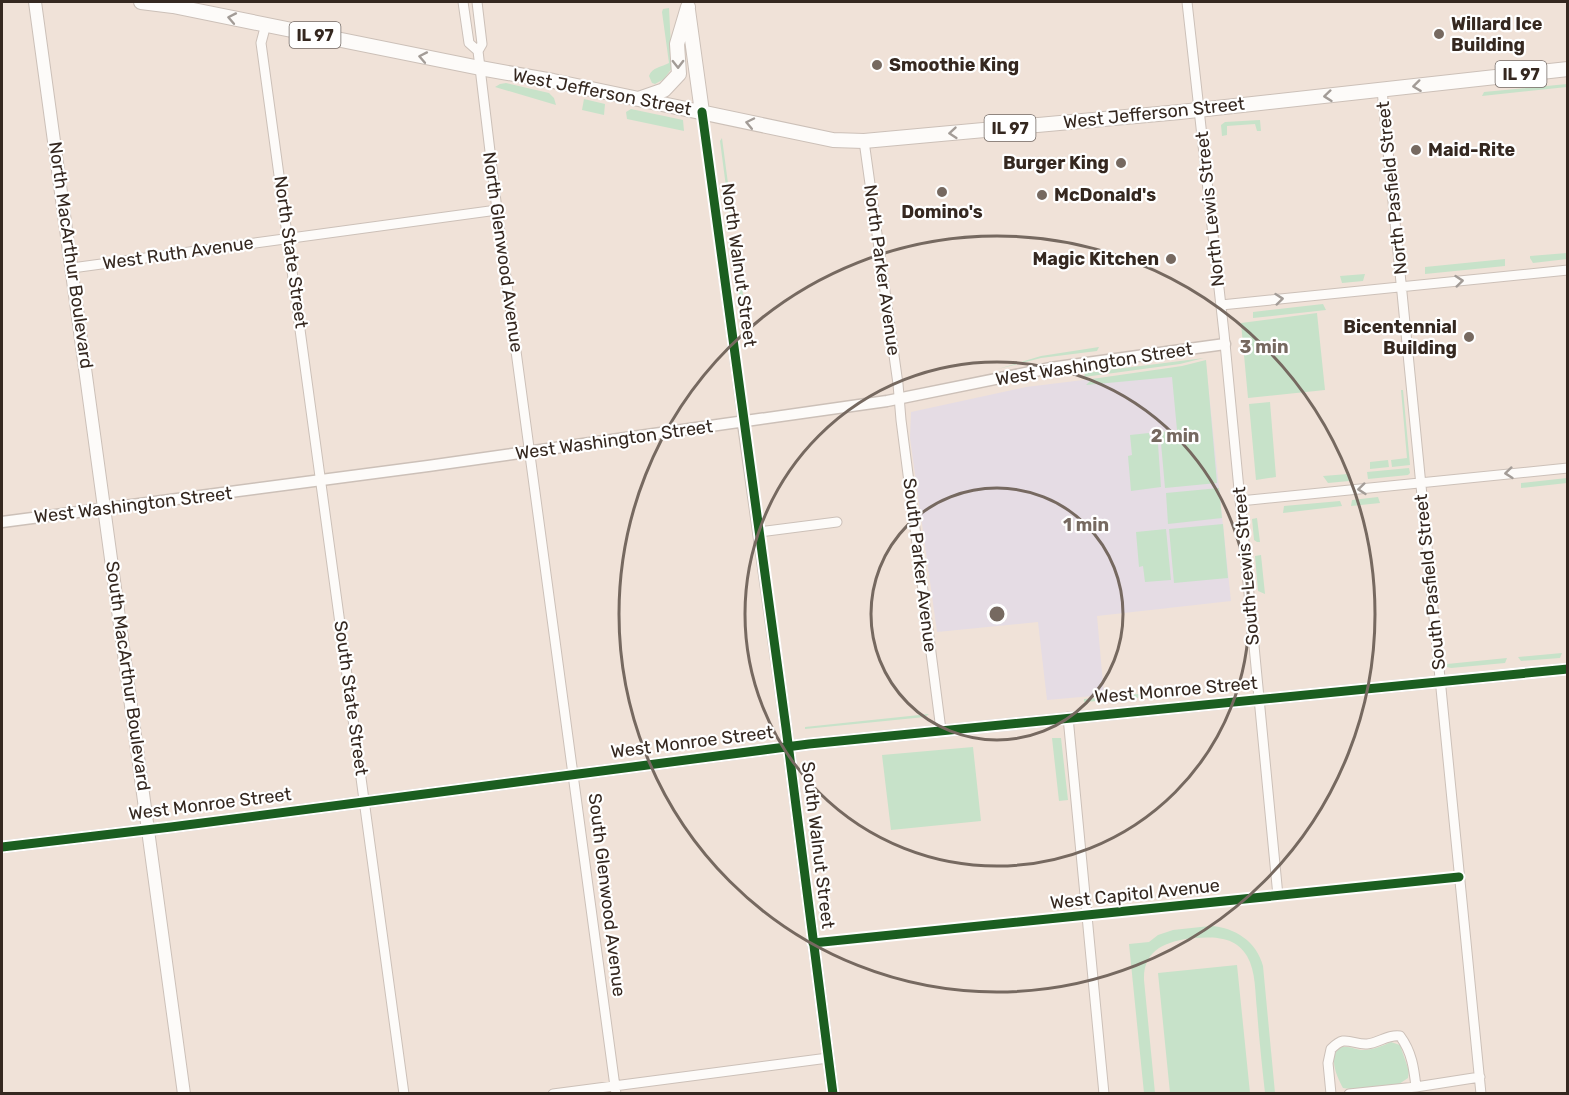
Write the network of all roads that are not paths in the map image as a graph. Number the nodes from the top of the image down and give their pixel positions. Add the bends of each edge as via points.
1 (35, 2) edge
2 (141, 2) edge
3 (463, 2) edge
4 (477, 2) edge
5 (1187, 2) edge
6 (170, 4) edge
7 (688, 4) edge
8 (266, 24) junction
9 (478, 51) junction
10 (480, 68) junction
11 (1568, 69) edge
12 (1382, 90) junction
13 (636, 99) junction
14 (1200, 110) junction
15 (702, 112) junction
16 (864, 141) junction
17 (497, 210) junction
18 (289, 238) junction
19 (72, 268) junction
20 (1568, 270) edge
21 (1401, 286) junction
22 (1221, 305) junction
23 (1225, 344) junction
24 (898, 399) junction
25 (743, 422) junction
26 (530, 452) junction
27 (1568, 468) edge
28 (321, 480) junction
29 (1420, 483) junction
30 (1240, 501) junction
31 (105, 508) junction
32 (2, 522) edge
33 (837, 522) dead end
34 (759, 532) junction
35 (1568, 669) edge
36 (1441, 681) junction
37 (1258, 699) junction
38 (1068, 717) junction
39 (942, 730) junction
40 (789, 747) junction
41 (574, 774) junction
42 (365, 801) junction
43 (149, 829) junction
44 (2, 847) edge
45 (1460, 877) junction
46 (1278, 896) junction
47 (1087, 915) junction
48 (813, 943) junction
49 (828, 1058) junction
50 (1480, 1077) junction
51 (1416, 1087) junction
52 (616, 1089) edge
53 (184, 1094) edge
54 (404, 1094) edge
55 (553, 1094) edge
56 (833, 1094) edge
57 (1104, 1094) edge
58 (1330, 1094) edge
59 (1349, 1094) edge
60 (1481, 1094) edge

1 - 19 main road, North MacArthur Boulevard
2 - 6 main road, West Jefferson Street / IL 97
3 - 9 street, North Glenwood Avenue via 469,43
4 - 9 street, North Glenwood Avenue via 482,44
5 - 14 street, North Lewis Street
8 -> 6 main road, West Jefferson Street / IL 97
7 -> 13 main road via 677,44 679,74 664,90
7 - 15 main road, North Walnut Street
10 -> 8 main road, West Jefferson Street / IL 97
8 - 18 street, North State Street via 261,43
9 - 10 street, North Glenwood Avenue
10 - 13 main road, West Jefferson Street / IL 97
10 - 17 street, North Glenwood Avenue
11 -> 12 main road, West Jefferson Street / IL 97
12 -> 14 main road, West Jefferson Street / IL 97
12 - 21 street, North Pasfield Street
13 - 15 main road, West Jefferson Street / IL 97
14 -> 16 main road, West Jefferson Street / IL 97
14 - 22 street, North Lewis Street
16 -> 15 main road, West Jefferson Street / IL 97 via 820,138
15 - 25 street, North Walnut Street
16 - 24 street, North Parker Avenue
17 - 18 street, West Ruth Avenue
17 - 26 street, North Glenwood Avenue
18 - 19 street, West Ruth Avenue
18 - 28 street, North State Street
19 - 31 main road, North MacArthur Boulevard
21 -> 20 street
22 -> 21 street
21 - 29 street, South Pasfield Street
22 - 23 street, North Lewis Street
23 - 24 street, West Washington Street via 1050,368
23 - 30 street, South Lewis Street
24 - 25 street, West Washington Street
24 - 39 street, South Parker Avenue
25 - 26 street, West Washington Street
25 - 34 street, South Walnut Street
26 - 28 street, West Washington Street
26 - 41 street, South Glenwood Avenue
27 -> 29 street
28 - 31 street, West Washington Street
28 - 42 street, South State Street
29 -> 30 street
29 - 36 street, South Pasfield Street
30 - 37 street, South Lewis Street
31 - 32 street, West Washington Street
31 - 43 main road, South MacArthur Boulevard
33 - 34 street
34 - 40 street, South Walnut Street
35 - 36 street, West Monroe Street
36 - 37 street, West Monroe Street
36 - 45 street, South Pasfield Street
37 - 38 street, West Monroe Street
37 - 46 street, South Lewis Street
38 - 39 street, West Monroe Street
38 - 47 street
39 - 40 street, West Monroe Street
40 - 41 street, West Monroe Street
40 - 48 street, South Walnut Street
41 - 42 street, West Monroe Street
41 - 52 street, South Glenwood Avenue
42 - 43 street, West Monroe Street
42 - 54 street, South State Street
43 - 44 street, West Monroe Street
43 - 53 main road, South MacArthur Boulevard
45 - 46 street, West Capitol Avenue
45 - 50 street, South Pasfield Street
46 - 47 street, West Capitol Avenue
47 - 48 street, West Capitol Avenue
47 - 57 street
48 - 49 street, South Walnut Street
49 - 52 street
49 - 56 street, South Walnut Street
50 - 51 street
50 - 60 street, South Pasfield Street
51 - 58 street via 1409,1050 1395,1035 1369,1044 1339,1042 1330,1049
51 - 59 street
52 - 55 street

